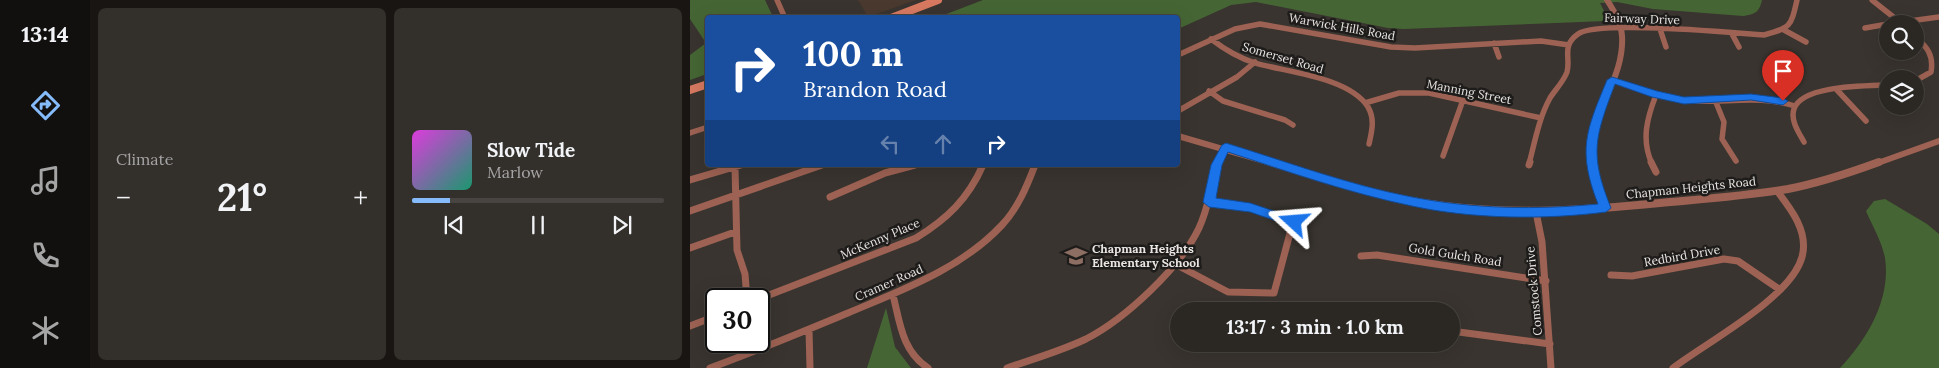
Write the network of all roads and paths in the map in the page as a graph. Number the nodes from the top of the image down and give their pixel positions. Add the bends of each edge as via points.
1 (777, 0) edge
2 (938, 0) edge
3 (1607, 0) edge
4 (1797, 0) edge
5 (1872, 0) edge
6 (783, 15) edge
7 (899, 15) edge
8 (1891, 15) edge
9 (1939, 17) edge
10 (1924, 19) edge
11 (1879, 26) edge
12 (1621, 27) junction
13 (1865, 28) dead end
14 (1660, 29) junction
15 (1784, 30) junction
16 (1732, 34) junction
17 (1211, 40) junction
18 (1806, 42) dead end
19 (1494, 44) junction
20 (1569, 45) junction
21 (1924, 46) edge
22 (1666, 47) dead end
23 (1739, 47) dead end
24 (1180, 54) edge
25 (1499, 57) dead end
26 (1255, 62) junction
27 (1936, 63) edge
28 (1924, 76) edge
29 (1612, 80) junction
30 (1879, 83) edge
31 (705, 85) edge
32 (690, 90) edge
33 (1836, 90) junction
34 (1210, 91) junction
35 (1656, 95) junction
36 (1463, 100) junction
37 (1715, 100) junction
38 (1365, 103) junction
39 (1795, 106) junction
40 (1180, 110) edge
41 (1541, 118) junction
42 (1866, 121) dead end
43 (1293, 125) dead end
44 (705, 127) edge
45 (690, 133) edge
46 (1180, 136) edge
47 (1939, 140) edge
48 (1804, 142) dead end
49 (1369, 144) dead end
50 (1226, 147) junction
51 (1443, 156) dead end
52 (1736, 161) dead end
53 (1530, 165) dead end
54 (735, 167) edge
55 (738, 167) edge
56 (816, 167) edge
57 (906, 167) edge
58 (982, 167) edge
59 (1035, 167) edge
60 (1656, 172) dead end
61 (690, 180) edge
62 (1777, 191) junction
63 (735, 196) junction
64 (830, 197) dead end
65 (1209, 202) junction
66 (1606, 208) junction
67 (690, 210) edge
68 (1536, 212) junction
69 (735, 232) junction
70 (690, 248) edge
71 (1361, 256) dead end
72 (1175, 264) junction
73 (1611, 275) dead end
74 (1546, 281) junction
75 (746, 288) edge
76 (1779, 289) junction
77 (770, 295) edge
78 (893, 295) junction
79 (705, 320) edge
80 (690, 326) edge
81 (809, 330) junction
82 (1460, 331) edge
83 (1550, 344) junction
84 (710, 368) edge
85 (810, 368) edge
86 (928, 368) edge
87 (1007, 368) edge
88 (1551, 368) edge
89 (1673, 368) edge

1 - 6 street
2 - 7 main road
3 - 12 street
4 - 15 street via 1792,23
5 - 8 street
9 - 10 street
11 - 13 street
12 - 14 street, Fairway Drive
12 - 20 street, Fairway Drive via 1585,30
12 - 29 street via 1620,60
14 - 16 street, Fairway Drive
14 - 22 street
15 - 16 street, Fairway Drive via 1764,35
15 - 18 street
16 - 23 street
17 - 19 street, Warwick Hills Road via 1235,29 1260,24 1391,46
17 - 24 street, Warwick Hills Road
17 - 26 street, Somerset Road
19 - 20 street, Warwick Hills Road via 1541,41
19 - 25 street
20 - 41 street via 1567,72
21 - 27 street
26 - 34 street via 1237,79
26 - 38 street, Somerset Road via 1322,78 1346,89
27 - 28 street
29 - 35 street
29 - 66 street via 1594,124 1590,158
30 - 33 street
31 - 32 main road
33 - 39 street via 1806,96
33 - 42 street
34 - 40 street
34 - 43 street via 1223,101
35 - 37 street via 1694,102
35 - 60 street via 1644,136 1649,160
36 - 38 street, Manning Street via 1407,92
36 - 41 street, Manning Street
36 - 51 street
37 - 39 street via 1764,98
37 - 52 street via 1724,122 1722,139
38 - 49 street via 1372,115 1374,132
39 - 48 street via 1795,125
41 - 53 street
44 - 45 street
46 - 50 street, Chapman Heights Road
47 - 62 street, Chapman Heights Road via 1824,180
50 - 65 street via 1216,165
50 - 68 street, Chapman Heights Road via 1336,183 1413,202
54 - 61 street
55 - 63 street
56 - 63 street
57 - 64 street via 889,171
58 - 77 street, McKenny Place via 973,190 960,206 931,230
59 - 78 street, Cramer Road via 1024,192 998,229 950,266
62 - 66 street, Chapman Heights Road
62 - 76 street via 1796,219 1803,248 1799,267
63 - 67 street
63 - 69 street
65 - 72 street via 1195,236
65 - 72 street via 1250,208 1294,222 1274,293 1228,292
66 - 68 street, Chapman Heights Road
68 - 74 street, Comstock Drive
69 - 70 street
69 - 75 street
71 - 74 street, Gold Gulch Road via 1377,254
72 - 87 street via 1099,332
73 - 76 street, Redbird Drive via 1632,276 1724,258 1738,261
74 - 83 street, Comstock Drive
76 - 89 street
78 - 81 street, Cramer Road
78 - 86 street via 904,342 919,364
79 - 80 street
81 - 84 street, Cramer Road
81 - 85 street
82 - 83 street
83 - 88 street, Comstock Drive

